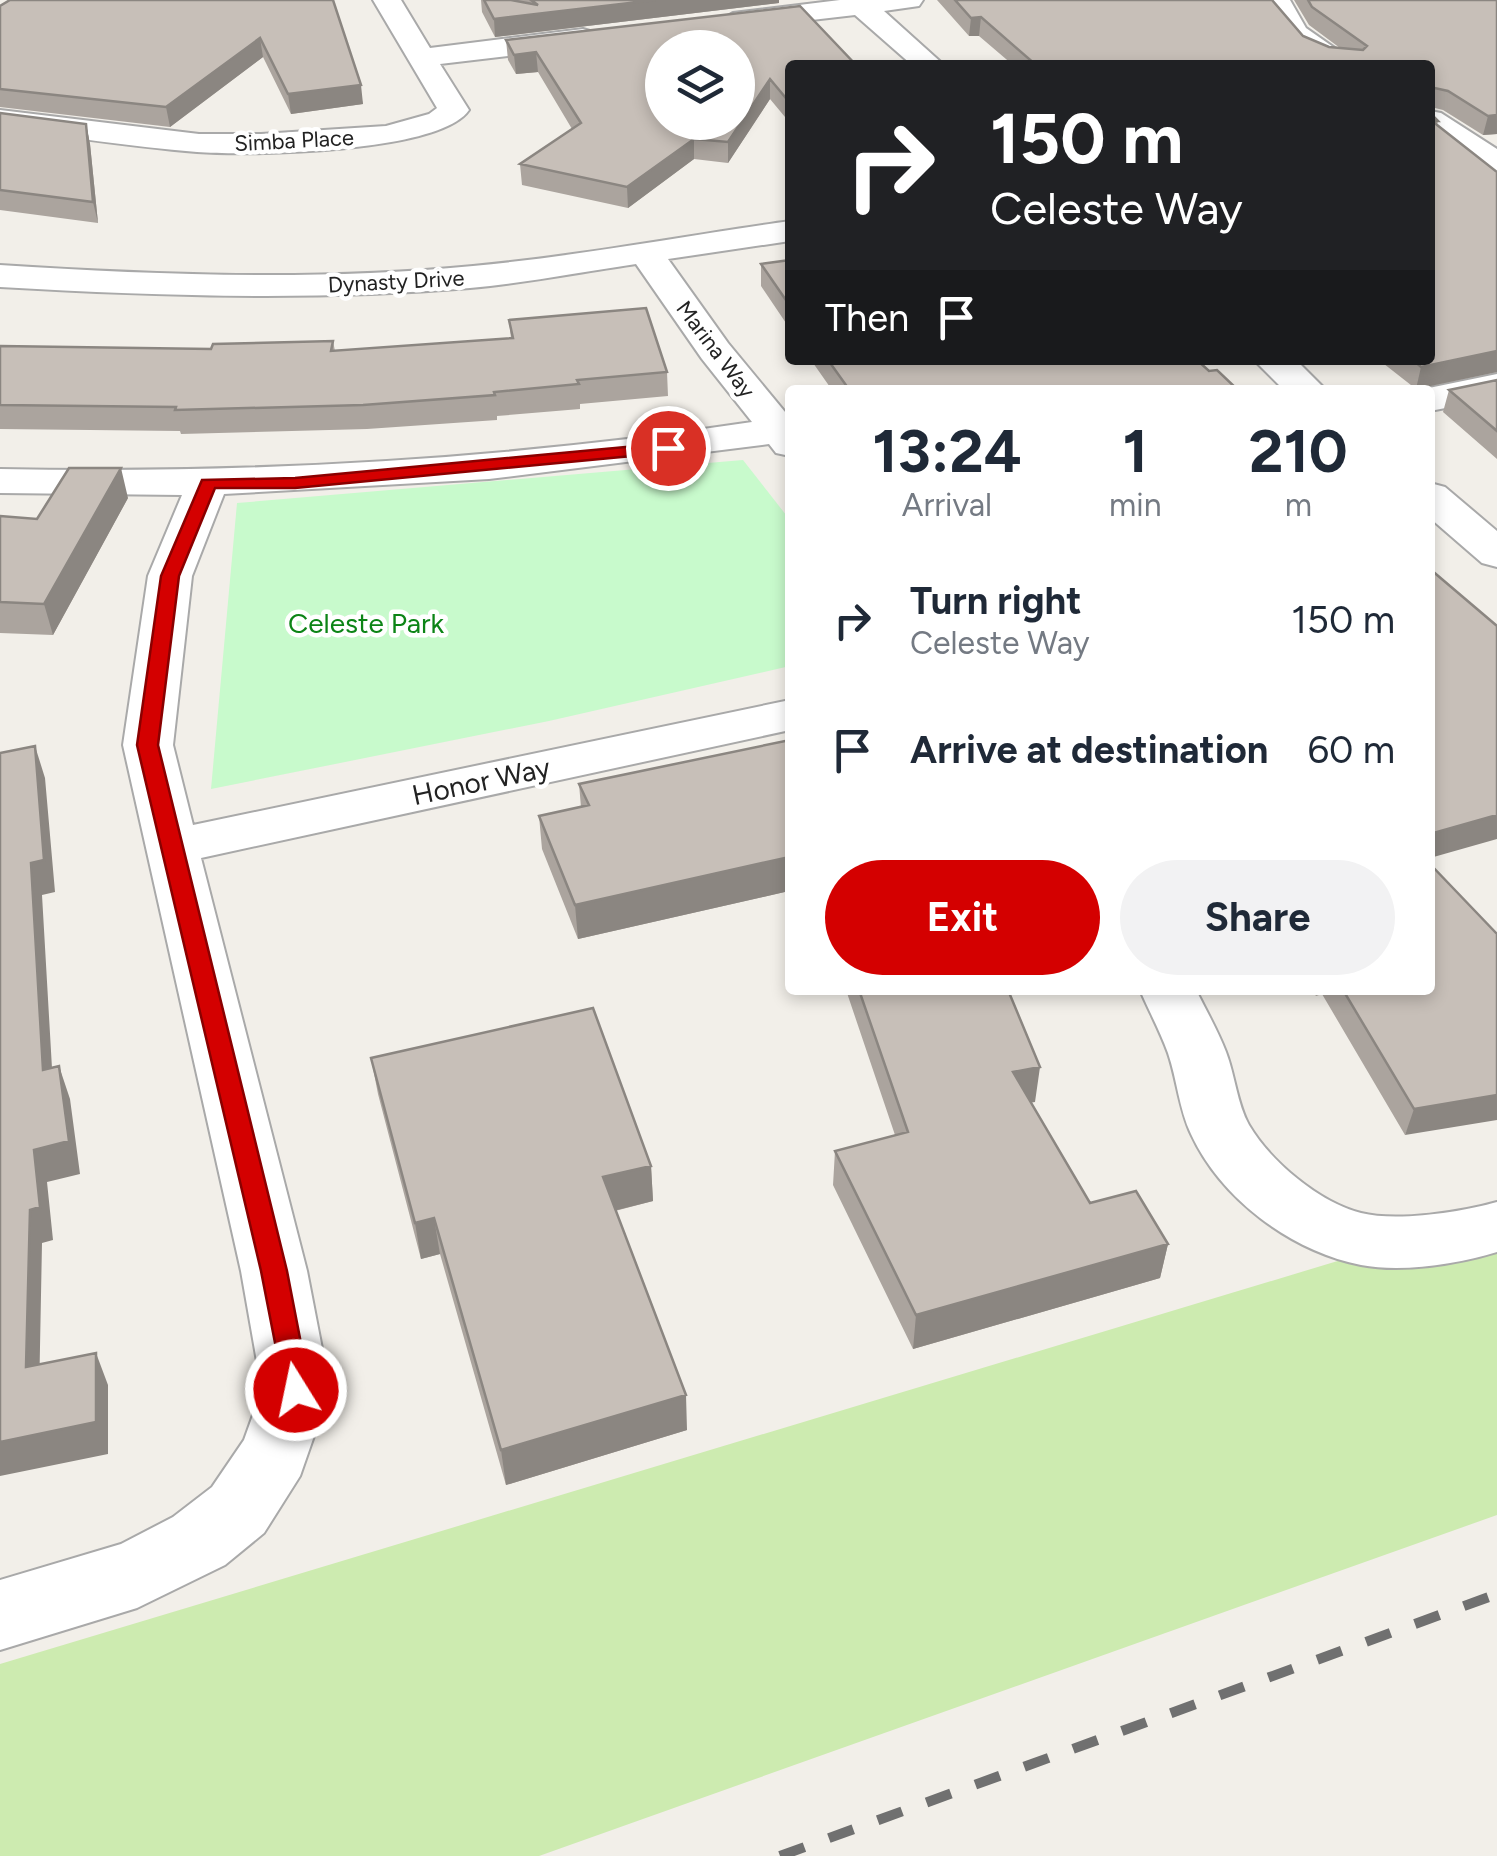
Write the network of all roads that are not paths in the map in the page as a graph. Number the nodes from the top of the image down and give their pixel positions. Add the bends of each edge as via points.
1 (387, 0) edge
2 (909, 0) edge
3 (858, 3) edge
4 (1280, 5) edge
5 (702, 24) edge
6 (604, 36) edge
7 (425, 56) junction
8 (924, 60) edge
9 (1336, 60) edge
10 (0, 119) edge
11 (1435, 123) edge
12 (1497, 163) edge
13 (785, 232) edge
14 (785, 253) edge
15 (652, 263) junction
16 (0, 276) edge
17 (0, 298) edge
18 (1279, 365) edge
19 (1301, 385) edge
20 (1497, 386) edge
21 (1435, 398) edge
22 (785, 437) edge
23 (0, 481) edge
24 (208, 483) junction
25 (1435, 500) edge
26 (1497, 554) edge
27 (785, 716) edge
28 (171, 847) junction
29 (1170, 995) edge
30 (1497, 1227) edge
31 (0, 1615) edge

1 - 7 street, Simba Place
2 - 3 street
3 - 5 street
3 - 8 street
4 - 9 street via 1295,34
6 - 7 street
7 - 10 street, Simba Place via 454,110 440,121 387,135 199,143
11 - 12 street
13 - 15 street, Dynasty Drive
14 - 15 street, Dynasty Drive
15 - 16 street, Dynasty Drive via 340,285 165,286
15 - 17 street, Dynasty Drive via 480,297 337,306
15 - 22 street, Marina Way
18 - 19 street
20 - 21 street
22 - 24 street via 295,483
23 - 24 street
24 - 28 street via 170,576 148,745
25 - 26 street
27 - 28 street, Honor Way
28 - 31 street via 274,1271 296,1390 275,1454 238,1510 200,1541 137,1574
29 - 30 street via 1197,1052 1220,1131 1253,1175 1285,1202 1363,1240 1458,1239

